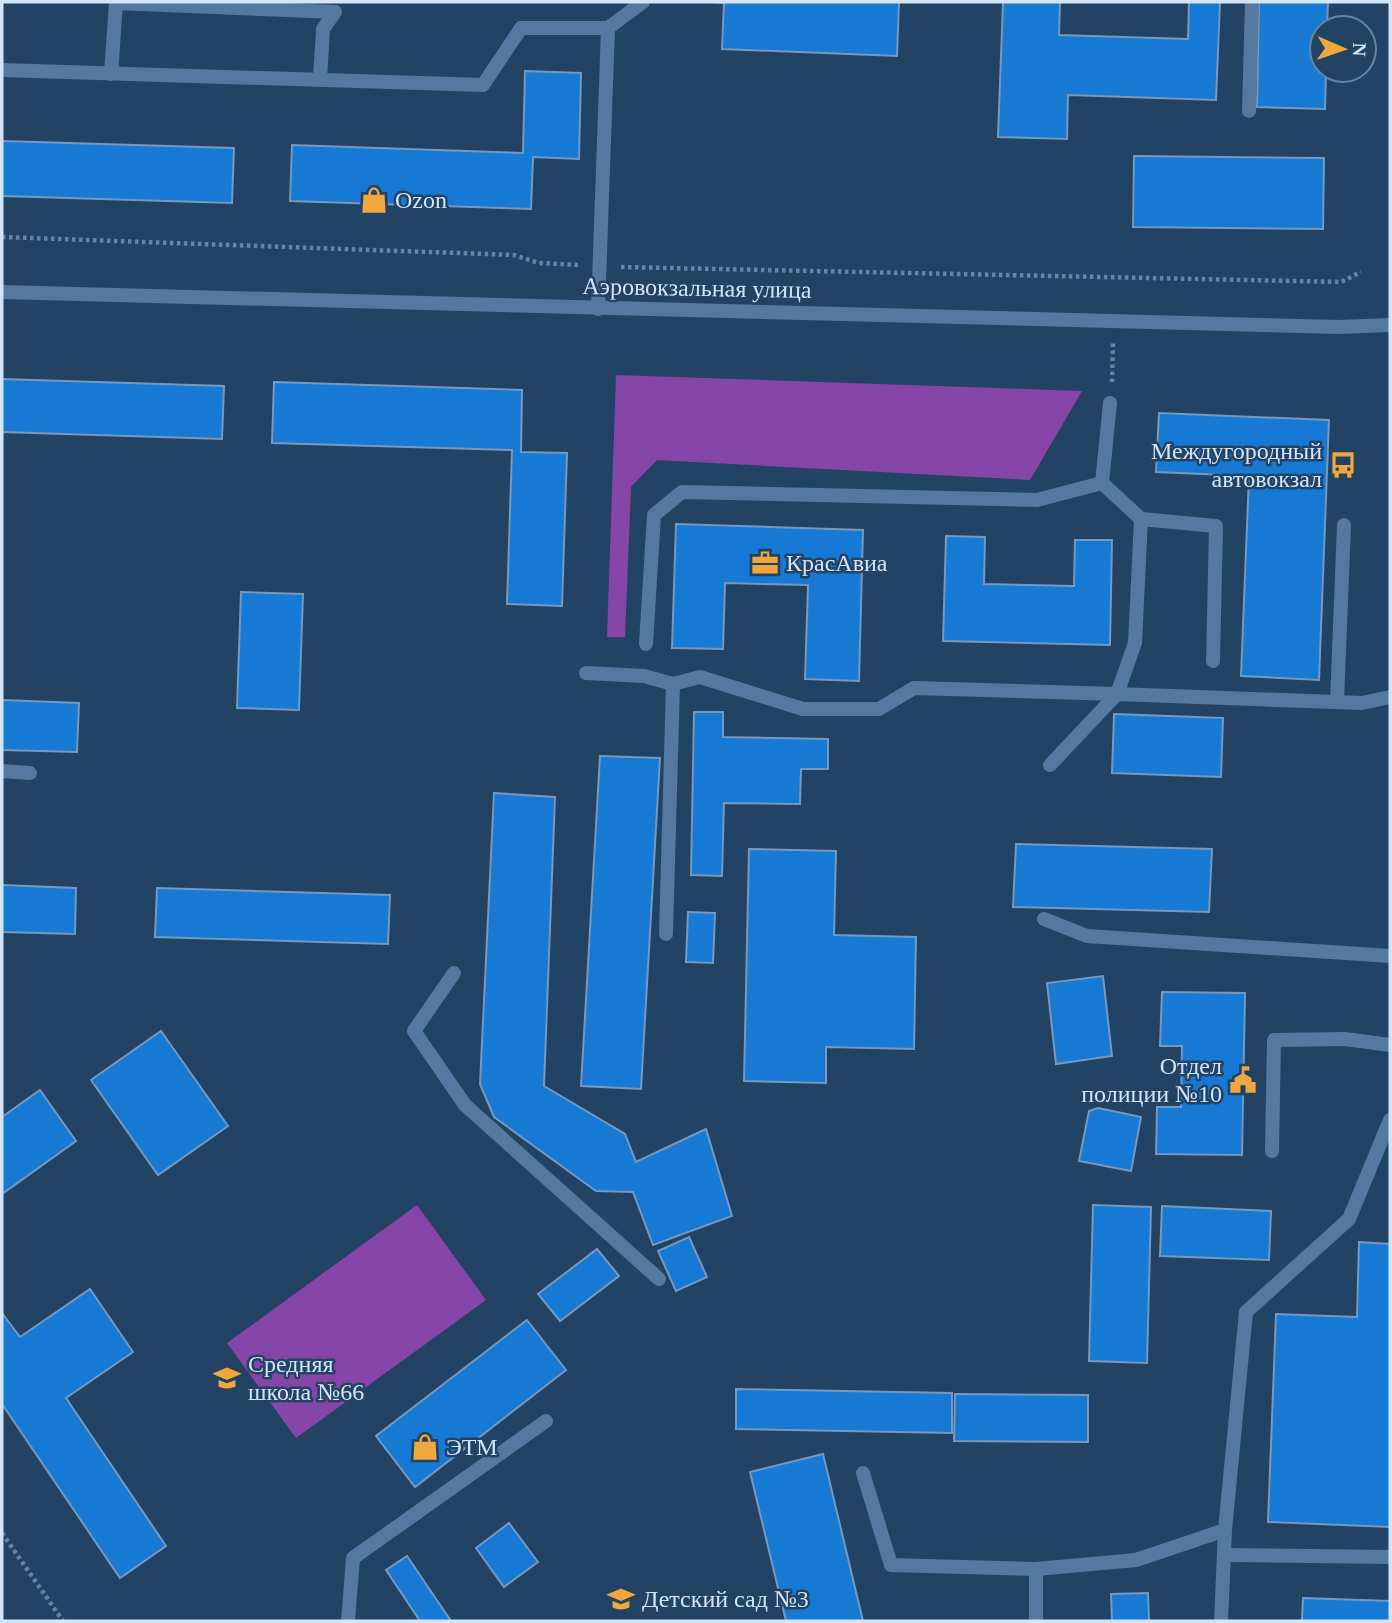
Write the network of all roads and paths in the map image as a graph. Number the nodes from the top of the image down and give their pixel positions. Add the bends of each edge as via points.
1 (643, 2) edge
2 (1252, 2) edge
3 (176, 4) edge
4 (335, 7) edge
5 (608, 28) junction
6 (2, 70) edge
7 (111, 74) junction
8 (320, 79) junction
9 (1249, 111) dead end
10 (2, 237) edge
11 (600, 266) junction
12 (1361, 272) dead end
13 (2, 292) edge
14 (598, 309) junction
15 (1114, 320) junction
16 (1390, 325) edge
17 (1110, 403) joint
18 (1102, 483) junction
19 (1141, 519) junction
20 (1344, 525) dead end
21 (646, 644) dead end
22 (1213, 661) dead end
23 (586, 673) dead end
24 (673, 684) junction
25 (1117, 694) junction
26 (1390, 697) edge
27 (1337, 702) junction
28 (1050, 765) dead end
29 (2, 771) edge
30 (30, 773) dead end
31 (1044, 919) dead end
32 (666, 934) dead end
33 (1390, 956) edge
34 (454, 972) dead end
35 (1390, 1045) edge
36 (1390, 1120) edge
37 (1272, 1151) dead end
38 (659, 1279) dead end
39 (547, 1421) dead end
40 (863, 1473) dead end
41 (1225, 1530) junction
42 (2, 1533) edge
43 (1225, 1555) junction
44 (1390, 1557) edge
45 (1036, 1569) junction
46 (63, 1621) edge
47 (348, 1621) edge
48 (1036, 1621) edge
49 (1221, 1621) edge

1 - 5 street
2 - 9 street
3 - 4 street
3 - 7 street via 116,3
4 - 8 street via 323,29
5 - 8 street via 521,28 483,85
5 - 11 street
6 - 7 street
7 - 8 street
10 - 11 path via 514,255 539,262
11 - 12 path via 1341,282
11 - 14 street
13 - 14 street, Аэровокзальная улица
14 - 15 street, Аэровокзальная улица
15 - 16 street, Аэровокзальная улица
15 - 17 path
17 - 18 street
18 - 19 street
18 - 21 street via 1037,500 682,492 654,515
19 - 22 street via 1216,526
19 - 25 street via 1135,643
20 - 27 street
23 - 24 street via 644,676
24 - 25 street via 700,677 803,709 878,709 914,688
24 - 32 street
25 - 27 street
25 - 28 street
26 - 27 street
29 - 30 street
31 - 33 street via 1087,936
34 - 38 street via 414,1031 465,1105
35 - 37 street via 1345,1039 1275,1040
36 - 41 street via 1349,1219 1246,1312
39 - 47 street via 353,1558
40 - 45 street via 891,1565
41 - 43 street
41 - 45 street via 1136,1560
42 - 46 path
43 - 44 street
43 - 49 street
45 - 48 street

